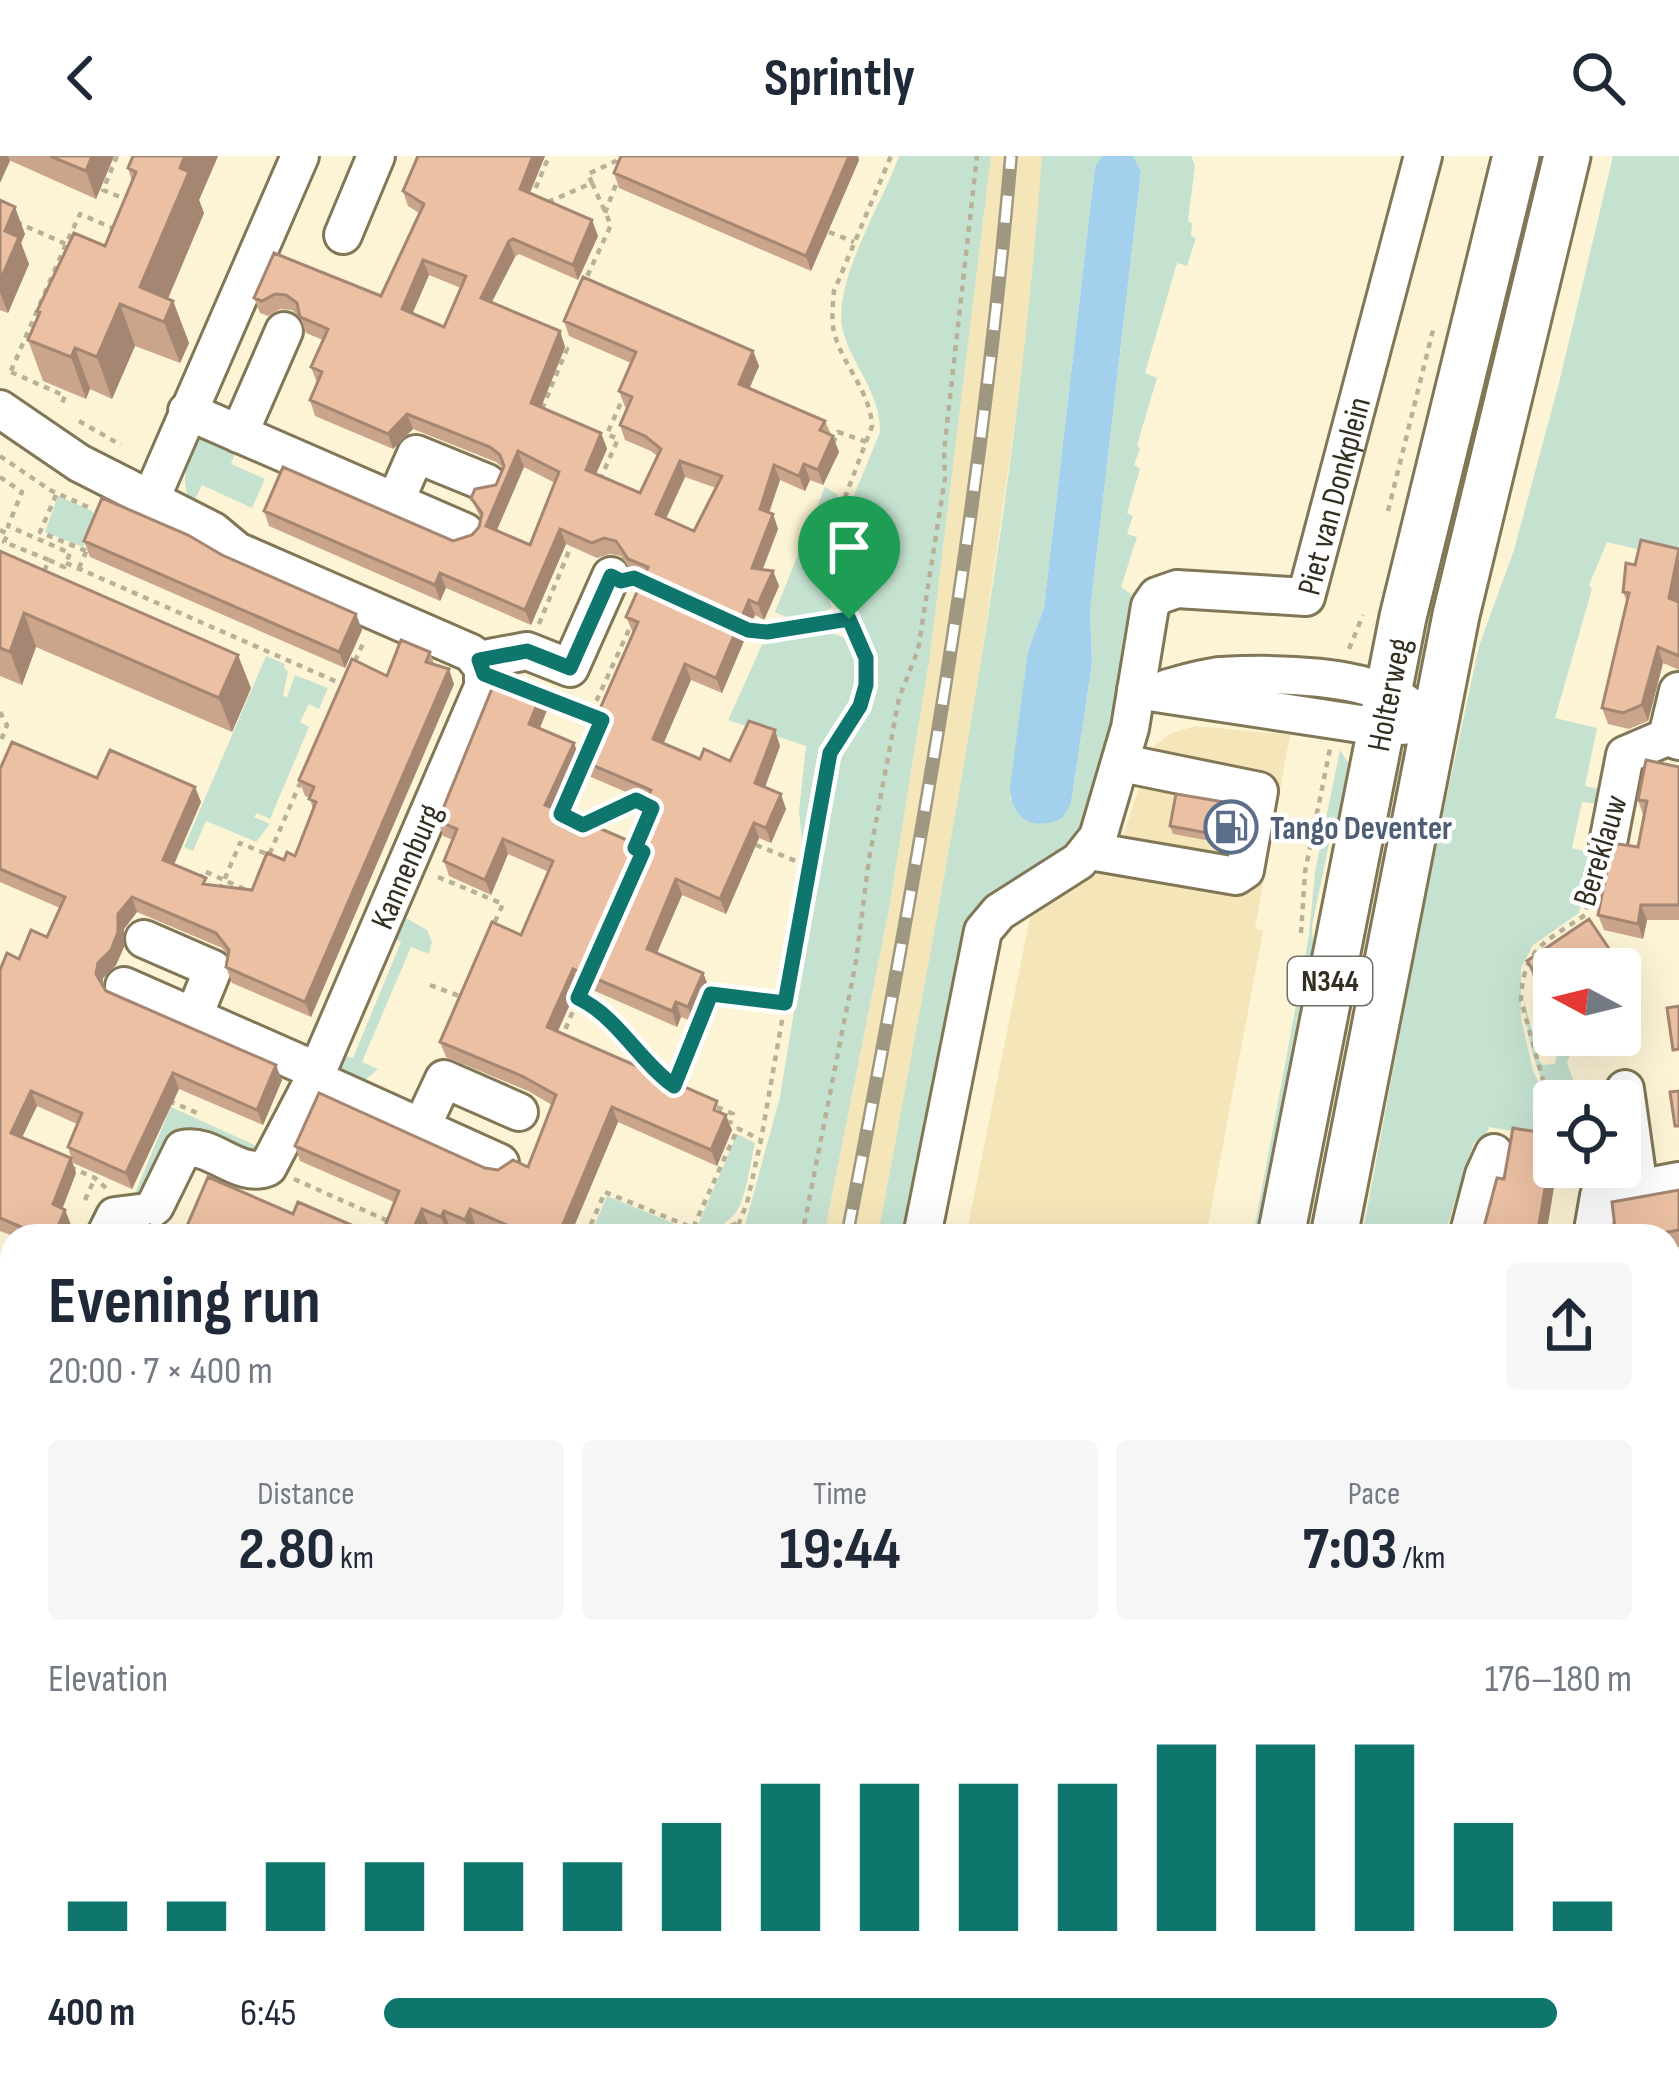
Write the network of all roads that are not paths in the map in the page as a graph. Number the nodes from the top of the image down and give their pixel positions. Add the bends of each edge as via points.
1 (300, 156) edge
2 (376, 156) edge
3 (1423, 156) edge
4 (1516, 156) edge
5 (1567, 156) edge
6 (343, 235) dead end
7 (284, 331) dead end
8 (0, 409) edge
9 (187, 411) junction
10 (239, 434) junction
11 (487, 483) edge
12 (150, 501) junction
13 (395, 502) junction
14 (465, 532) edge
15 (611, 576) dead end
16 (481, 667) junction
17 (1146, 690) junction
18 (1678, 692) edge
19 (1384, 709) junction
20 (1433, 724) junction
21 (1673, 739) edge
22 (1121, 764) junction
23 (1608, 842) road end
24 (1090, 851) junction
25 (144, 939) dead end
26 (124, 986) dead end
27 (193, 1018) junction
28 (315, 1075) junction
29 (519, 1112) dead end
30 (421, 1128) junction
31 (1494, 1153) dead end
32 (500, 1163) edge
33 (1679, 1181) edge
34 (1639, 1189) joint
35 (114, 1224) edge
36 (924, 1224) edge
37 (1283, 1224) edge
38 (1336, 1224) edge
39 (1471, 1224) edge
40 (1594, 1224) edge

1 - 9 street
2 - 6 street
3 - 17 street, Piet van Donkplein via 1306,597 1177,589 1157,596 1144,627
4 - 19 main road, Holterweg / N344
5 - 20 main road, Holterweg / N344
7 - 10 street
8 - 12 street via 79,463 105,496
9 - 10 street
9 - 12 street
10 - 13 street
11 - 13 street via 416,454
12 - 16 street via 237,551 471,653
13 - 14 street
15 - 16 street via 570,668 527,651
16 - 28 street, Kannenburg via 483,687
17 - 19 street via 1216,676 1305,679
17 - 22 street, Piet van Donkplein
18 - 21 street, Bereklauw
19 - 20 street
19 - 37 main road, Holterweg / N344
20 - 38 main road, Holterweg / N344
21 - 23 street, Bereklauw via 1625,755
22 - 24 street, Piet van Donkplein
22 - 24 street via 1259,790 1245,870 1236,876
24 - 36 street via 983,931
25 - 27 street via 213,969
26 - 27 street
27 - 28 street
28 - 30 street
28 - 35 street, Kannenburg via 268,1166 248,1169 190,1147 174,1160 155,1206
29 - 30 street via 444,1079
30 - 32 street
31 - 39 street
33 - 34 street
34 - 40 street via 1599,1196

